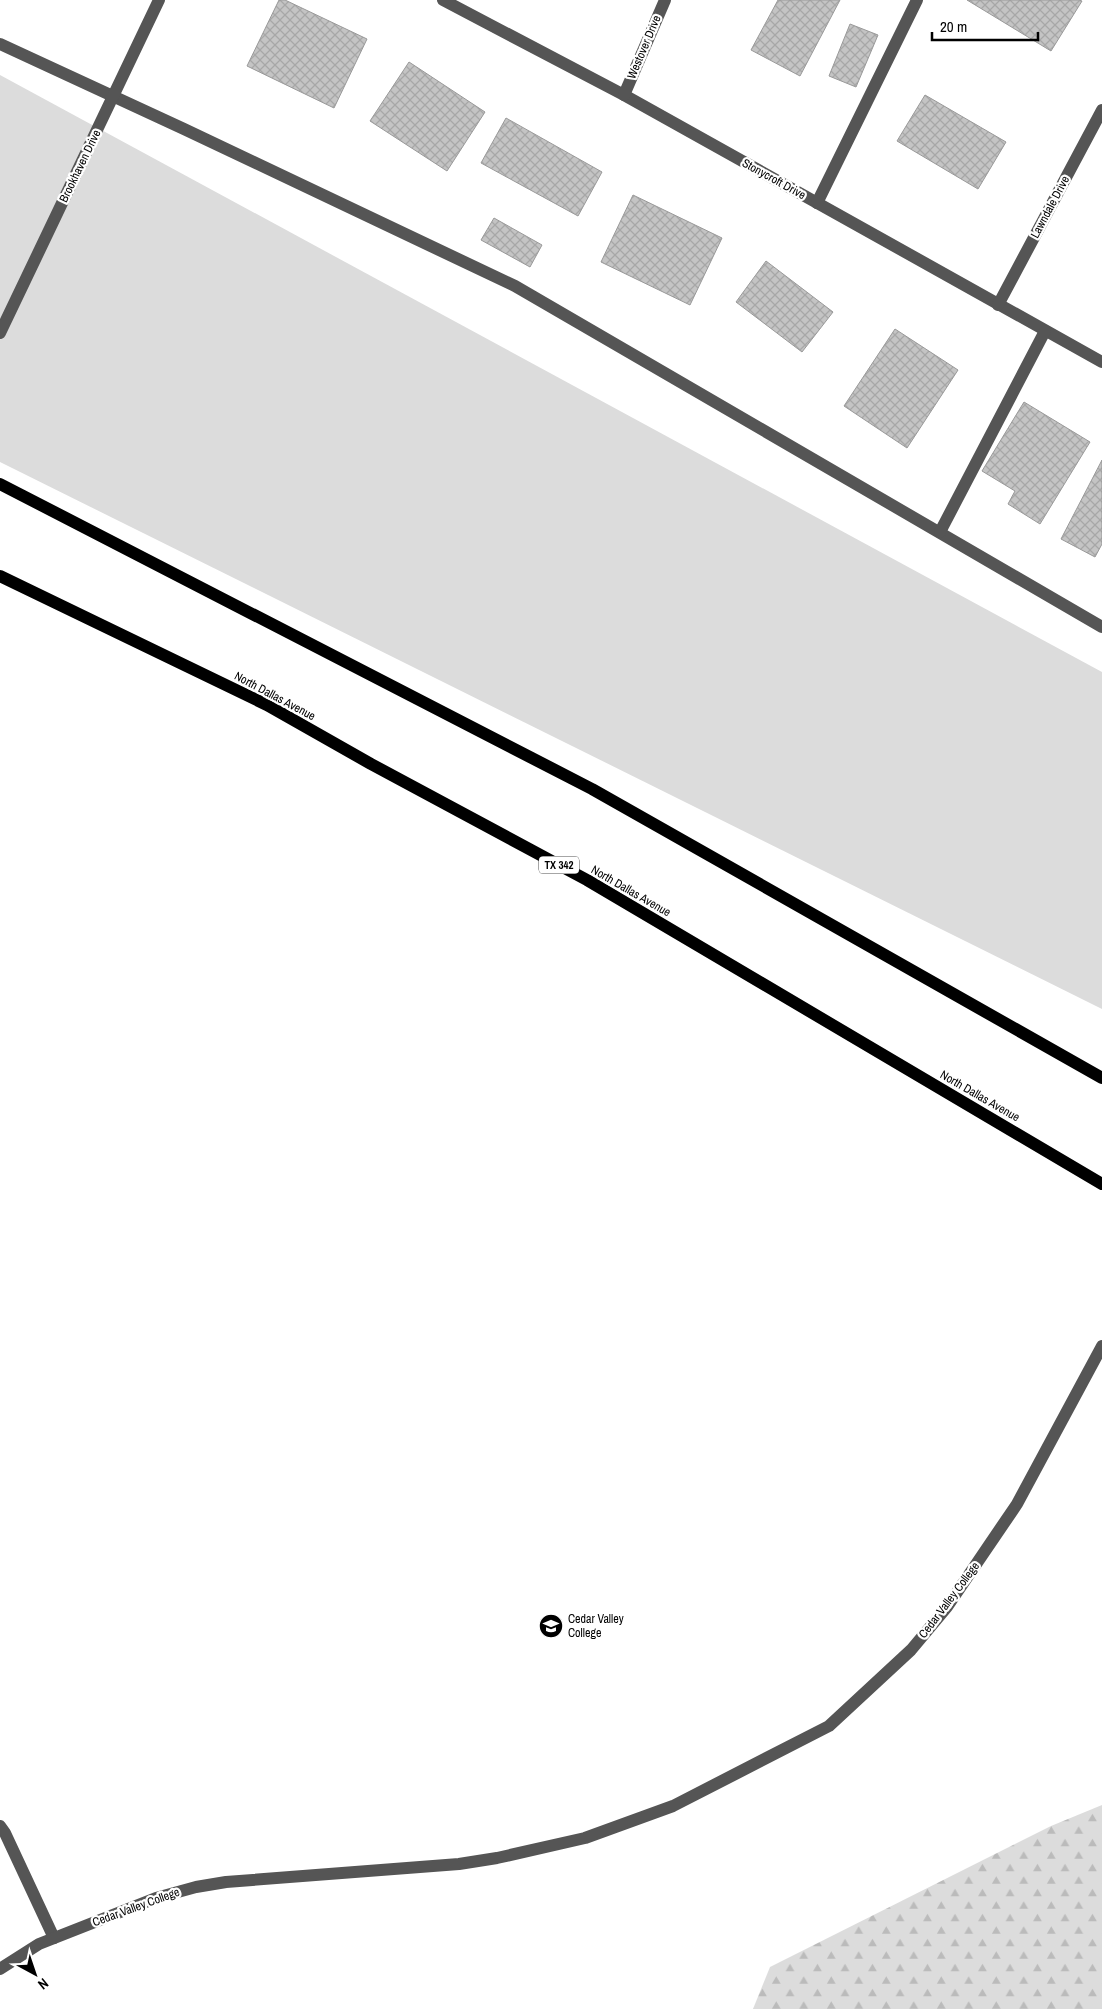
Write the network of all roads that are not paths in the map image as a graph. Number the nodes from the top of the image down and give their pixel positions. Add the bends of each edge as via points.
1 (159, 0) edge
2 (443, 0) edge
3 (665, 0) edge
4 (917, 0) edge
5 (0, 44) edge
6 (624, 95) junction
7 (113, 96) junction
8 (1102, 110) edge
9 (818, 204) junction
10 (998, 305) junction
11 (1045, 331) junction
12 (0, 333) edge
13 (1102, 362) edge
14 (0, 484) edge
15 (940, 532) junction
16 (0, 576) edge
17 (1102, 627) edge
18 (1102, 1078) edge
19 (1102, 1184) edge
20 (1102, 1346) edge
21 (0, 1826) edge
22 (54, 1938) junction
23 (0, 1969) edge

1 - 7 street, Brookhaven Drive
2 - 6 street, Stonycroft Drive
3 - 6 street, Westover Drive
4 - 9 street
5 - 7 street
6 - 9 street, Stonycroft Drive
7 - 12 street, Brookhaven Drive
7 - 15 street via 514,286
8 - 10 street, Lawndale Drive
9 - 10 street, Stonycroft Drive
10 - 11 street, Stonycroft Drive
11 - 13 street, Stonycroft Drive
11 - 15 street
14 - 18 main road via 592,789
15 - 17 street
16 - 19 main road, North Dallas Avenue / TX 342 via 267,705 578,876
20 - 22 street, Cedar Valley College via 1017,1504 947,1607 911,1650 829,1726 673,1806 585,1838 459,1864 196,1887 156,1898
21 - 22 street
22 - 23 street, Cedar Valley College

